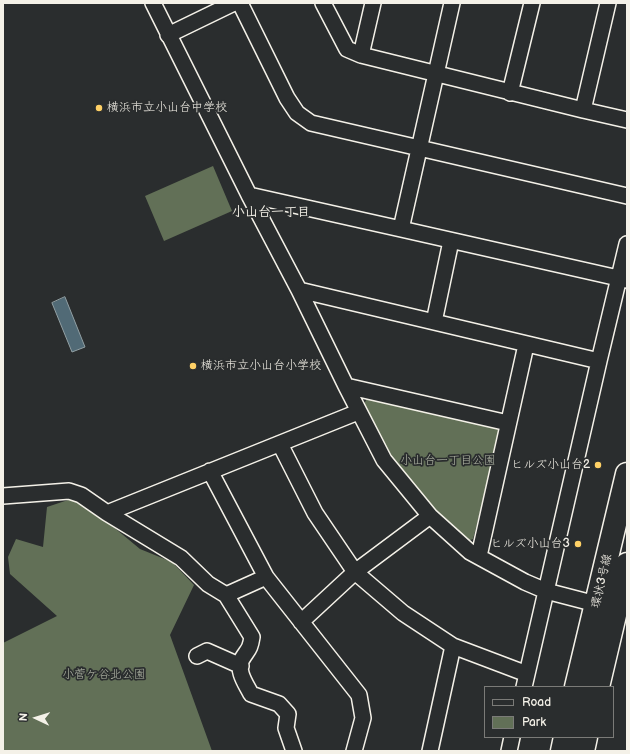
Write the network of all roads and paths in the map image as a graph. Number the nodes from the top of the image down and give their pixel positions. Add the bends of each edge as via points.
1 (152, 3) edge
2 (234, 3) edge
3 (240, 3) edge
4 (323, 3) edge
5 (373, 3) edge
6 (452, 3) edge
7 (532, 3) edge
8 (608, 3) edge
9 (168, 35) junction
10 (361, 55) junction
11 (436, 74) junction
12 (510, 93) junction
13 (583, 110) junction
14 (627, 120) edge
15 (419, 148) junction
16 (249, 195) junction
17 (627, 196) edge
18 (401, 229) junction
19 (451, 241) junction
20 (627, 244) edge
21 (623, 279) edge
22 (299, 290) junction
23 (434, 322) junction
24 (526, 345) junction
25 (599, 361) junction
26 (346, 386) junction
27 (358, 412) junction
28 (508, 423) junction
29 (280, 444) junction
30 (210, 472) junction
31 (627, 474) edge
32 (3, 496) edge
33 (107, 513) junction
34 (430, 516) junction
35 (479, 556) junction
36 (627, 564) edge
37 (356, 572) junction
38 (266, 577) junction
39 (546, 591) junction
40 (226, 595) junction
41 (596, 604) junction
42 (622, 609) edge
43 (301, 622) junction
44 (453, 646) junction
45 (197, 656) dead end
46 (241, 666) junction
47 (526, 680) edge
48 (576, 686) edge
49 (598, 686) edge
50 (512, 738) edge
51 (565, 738) edge
52 (586, 738) edge
53 (294, 751) edge
54 (354, 751) edge
55 (430, 751) edge
56 (509, 751) edge
57 (562, 751) edge
58 (583, 751) edge

1 - 9 street
2 - 9 street
3 - 15 street via 287,98 297,112 311,123
4 - 10 street via 347,49
5 - 10 street
6 - 11 street
7 - 12 street
8 - 13 street
9 - 16 street
10 - 11 street
11 - 12 street
11 - 15 street
12 - 13 street
13 - 14 street
15 - 17 street
15 - 18 street
16 - 18 street
16 - 22 street
18 - 19 street
19 - 21 street
19 - 23 street
20 - 21 street
21 - 25 street
22 - 23 street
22 - 26 street
23 - 24 street
24 - 25 street
24 - 28 street
25 - 39 street
26 - 27 street
26 - 28 street
27 - 29 street
27 - 34 street via 384,460
28 - 35 street
29 - 30 street
29 - 37 street via 315,513
30 - 33 street
30 - 38 street
31 - 41 street, 環状3号線
32 - 33 street via 69,491 81,494
33 - 40 street via 181,558 208,584
34 - 35 street via 470,552
34 - 37 street
35 - 39 street
36 - 42 street, 環状3号線
37 - 43 street
37 - 44 street via 403,613
38 - 40 street
38 - 43 street
39 - 41 street
39 - 47 street
40 - 46 street via 252,637 250,649
41 - 42 street
41 - 48 street, 環状3号線
42 - 49 street, 環状3号線
43 - 54 street via 359,695 363,718
44 - 47 street
44 - 55 street
45 - 46 street via 207,651
46 - 53 street via 241,674 251,694 279,704 288,714 286,728
50 - 56 street
51 - 57 street
52 - 58 street

